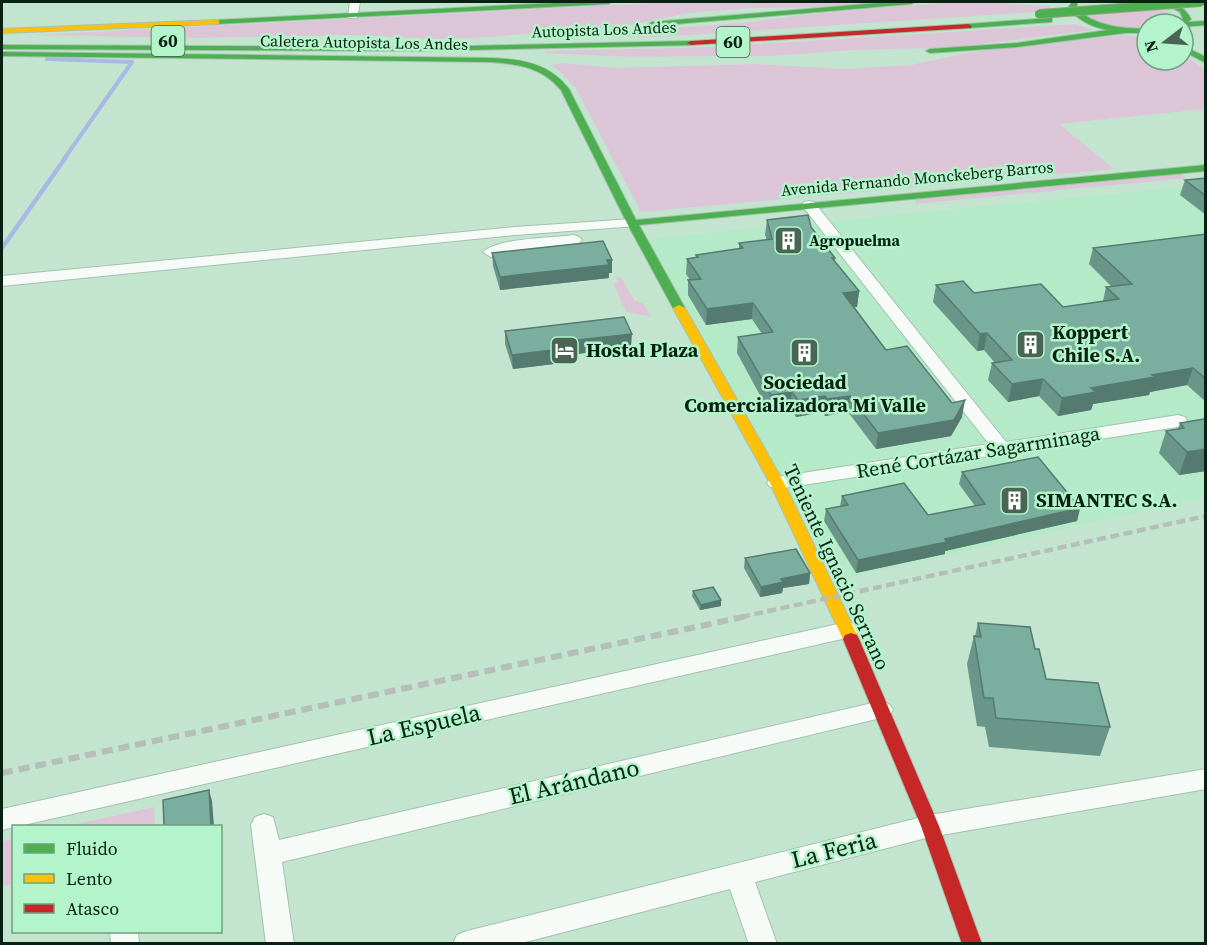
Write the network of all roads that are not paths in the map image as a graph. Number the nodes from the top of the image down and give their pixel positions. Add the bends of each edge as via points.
1 (608, 2) edge
2 (910, 2) edge
3 (1074, 2) edge
4 (1164, 2) edge
5 (1201, 2) edge
6 (1206, 2) edge
7 (354, 8) edge
8 (1206, 8) edge
9 (1184, 12) edge
10 (1044, 17) junction
11 (636, 26) dead end
12 (2, 31) edge
13 (576, 31) dead end
14 (1135, 31) edge
15 (1135, 33) edge
16 (2, 40) edge
17 (421, 46) junction
18 (2, 47) edge
19 (920, 51) dead end
20 (2, 54) edge
21 (615, 59) dead end
22 (1206, 168) edge
23 (1196, 176) edge
24 (813, 211) junction
25 (635, 228) junction
26 (491, 252) edge
27 (2, 281) edge
28 (1178, 422) edge
29 (1002, 448) junction
30 (777, 483) junction
31 (847, 630) junction
32 (881, 710) junction
33 (1206, 779) edge
34 (2, 820) edge
35 (264, 825) dead end
36 (930, 826) junction
37 (268, 854) junction
38 (738, 874) junction
39 (280, 944) edge
40 (467, 944) edge
41 (763, 944) edge
42 (972, 944) edge

1 - 7 main road, Caletera Autopista Los Andes
2 - 11 main road
3 - 14 main road via 1072,8 1079,16 1096,24
4 - 9 main road
5 - 6 main road, Autopista Los Andes / 60
5 - 10 main road, Autopista Los Andes / 60, bridge
7 - 12 main road, Caletera Autopista Los Andes via 90,29
8 - 10 main road, Autopista Los Andes / 60
10 - 17 main road, Autopista Los Andes / 60 via 702,37
13 - 17 main road
15 - 19 main road
16 - 17 main road, Autopista Los Andes / 60
17 - 18 main road, Autopista Los Andes / 60
17 - 21 main road
20 - 25 main road, Caletera Autopista Los Andes via 449,59 532,64 549,70 561,81
22 - 23 main road, Avenida Fernando Monckeberg Barros
23 - 24 main road, Avenida Fernando Monckeberg Barros
24 - 25 main road, Avenida Fernando Monckeberg Barros
24 - 29 street
25 - 26 street
25 - 27 street via 514,231
25 - 30 main road, Teniente Ignacio Serrano
28 - 29 street, René Cortázar Sagarminaga
29 - 30 street, René Cortázar Sagarminaga
30 - 31 main road, Teniente Ignacio Serrano
31 - 32 main road, Teniente Ignacio Serrano
31 - 34 street, La Espuela
32 - 36 main road, Teniente Ignacio Serrano
32 - 37 street, El Arándano
33 - 36 street, La Feria
35 - 37 street
36 - 38 street, La Feria
36 - 42 main road, Teniente Ignacio Serrano
37 - 39 street
38 - 40 street, La Feria
38 - 41 street

